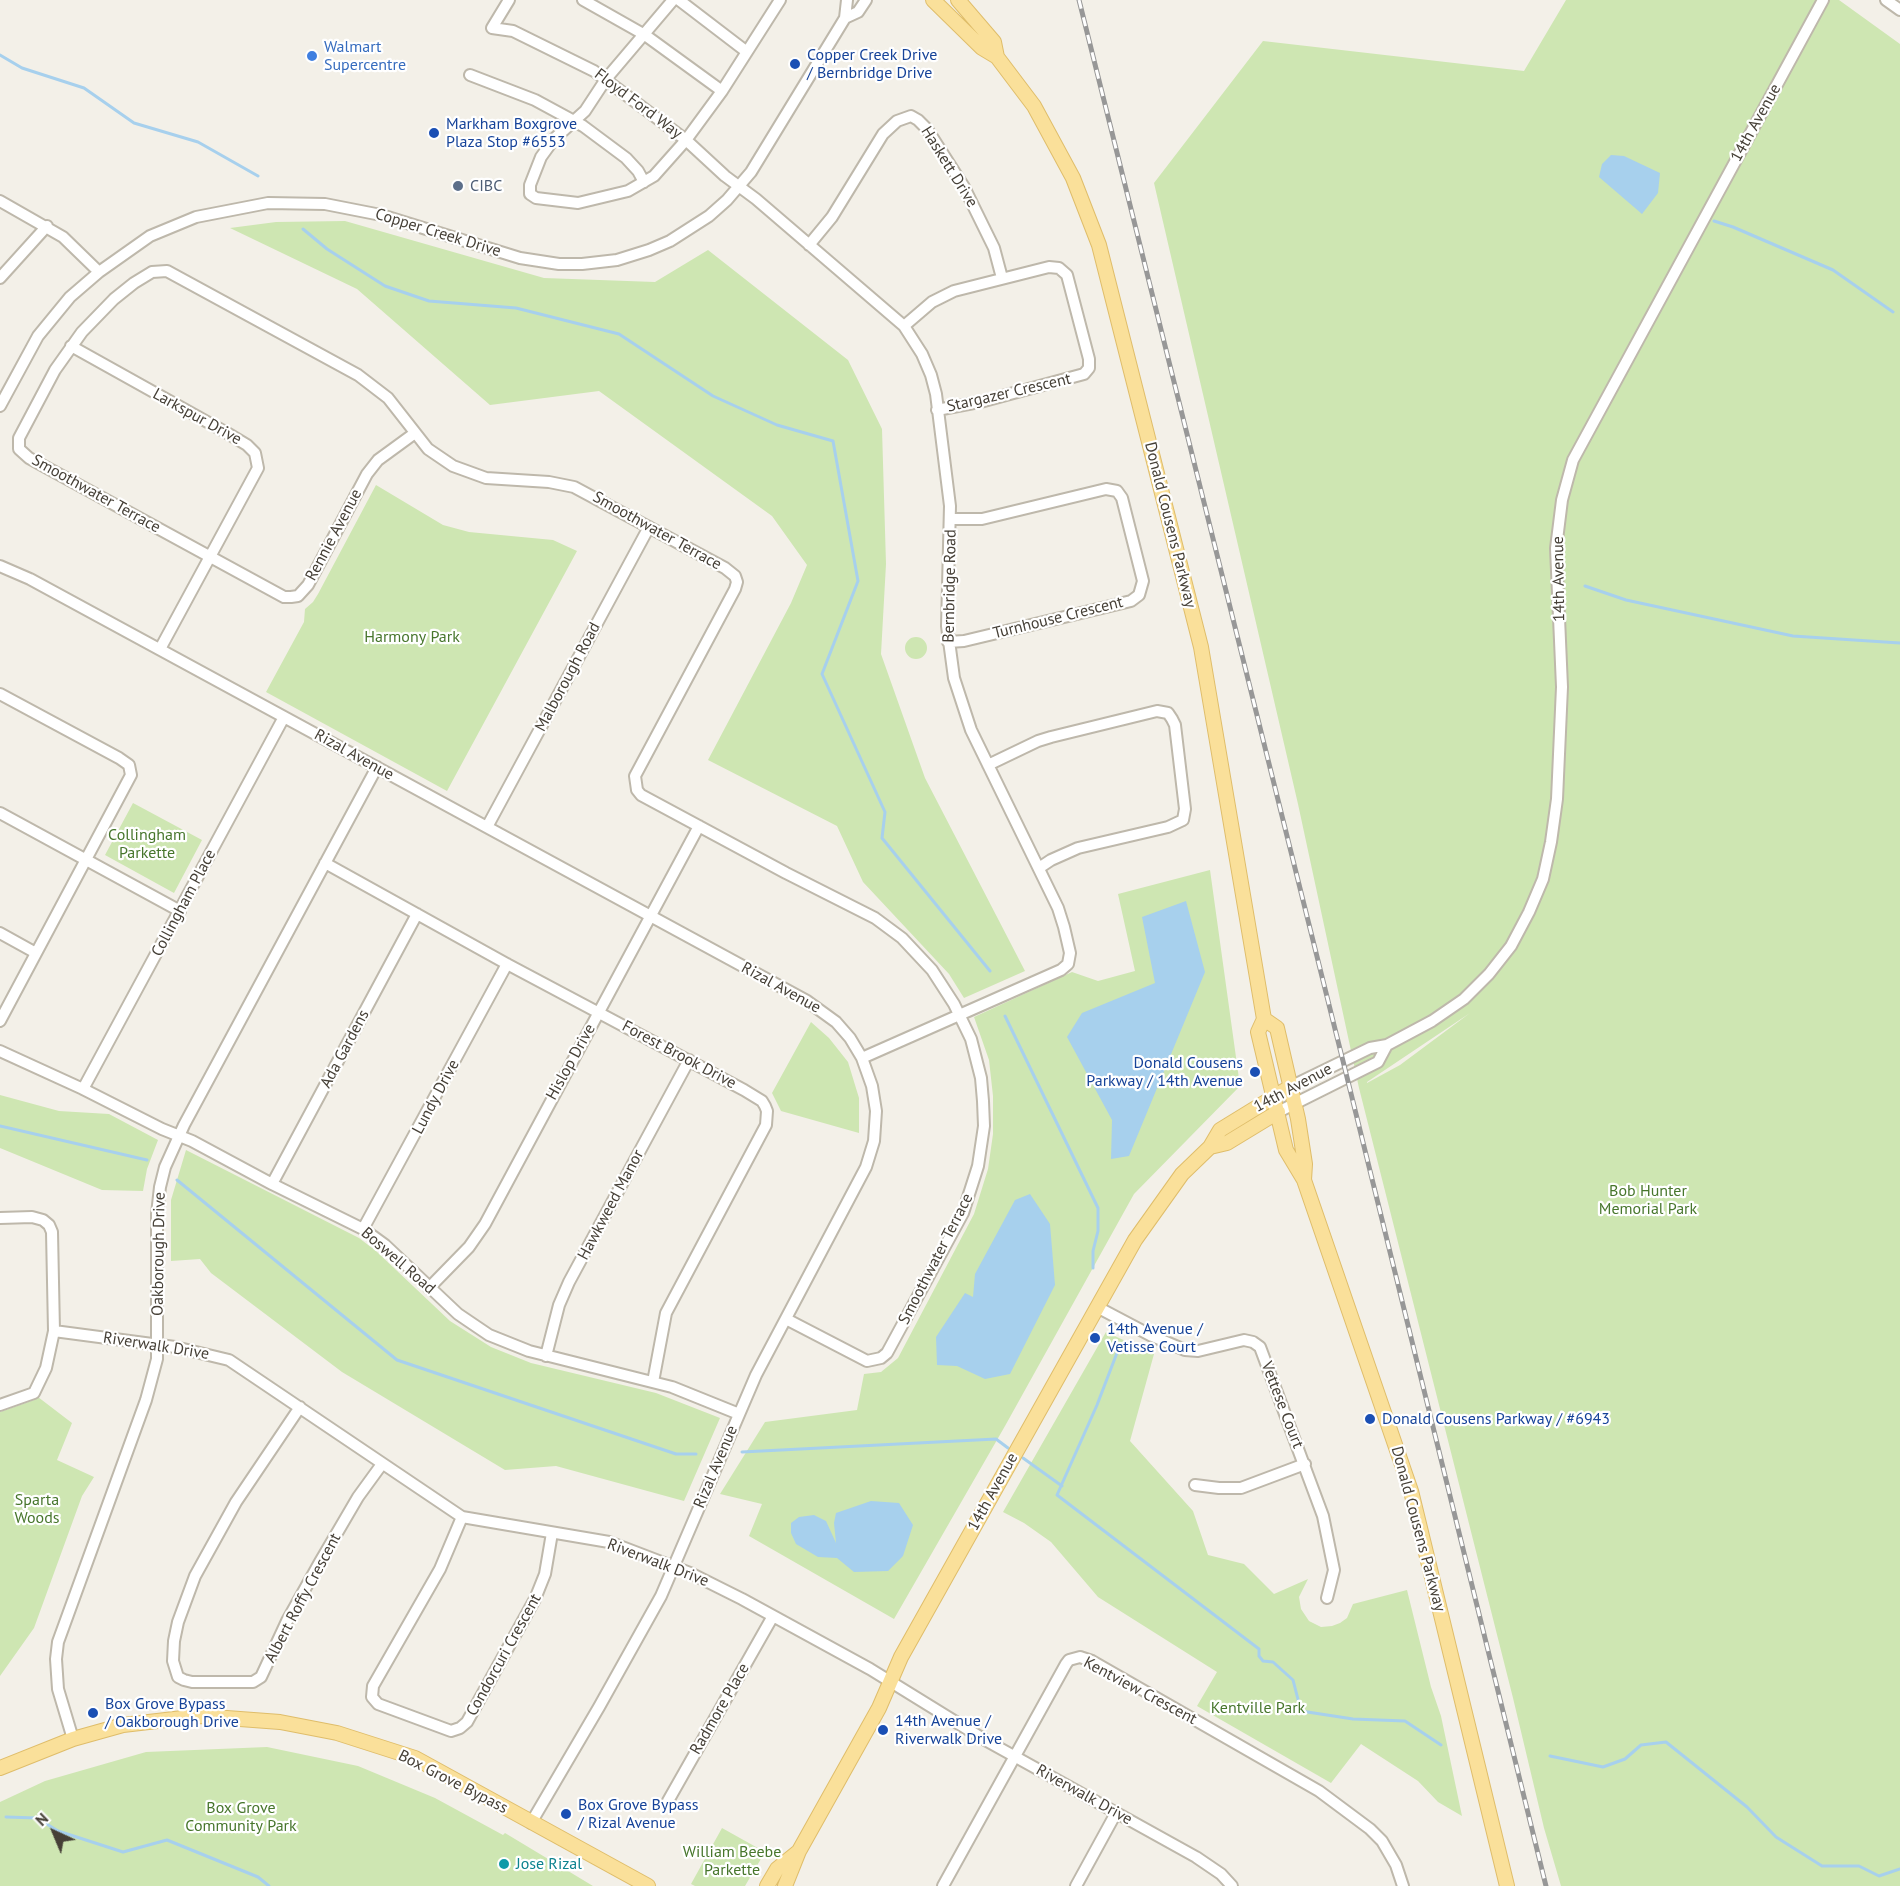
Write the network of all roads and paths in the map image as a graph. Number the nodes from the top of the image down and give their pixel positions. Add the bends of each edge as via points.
1 (509, 0) edge
2 (583, 0) edge
3 (673, 0) edge
4 (679, 0) edge
5 (780, 0) edge
6 (847, 0) edge
7 (866, 0) edge
8 (933, 0) edge
9 (958, 0) edge
10 (1823, 0) edge
11 (1886, 0) edge
12 (1900, 10) edge
13 (845, 18) junction
14 (645, 35) junction
15 (747, 52) junction
16 (997, 57) junction
17 (470, 75) dead end
18 (606, 79) junction
19 (722, 91) junction
20 (573, 122) junction
21 (686, 140) junction
22 (644, 182) junction
23 (739, 186) junction
24 (0, 201) edge
25 (47, 226) junction
26 (809, 244) junction
27 (99, 272) junction
28 (0, 278) edge
29 (1002, 278) junction
30 (904, 326) junction
31 (71, 346) junction
32 (0, 406) edge
33 (937, 410) junction
34 (415, 434) junction
35 (951, 519) junction
36 (650, 527) junction
37 (210, 557) junction
38 (0, 566) edge
39 (948, 642) junction
40 (160, 649) junction
41 (0, 694) edge
42 (284, 717) junction
43 (988, 765) junction
44 (377, 767) junction
45 (0, 813) edge
46 (699, 826) junction
47 (487, 827) junction
48 (87, 861) junction
49 (325, 863) junction
50 (1039, 868) junction
51 (180, 911) junction
52 (417, 914) junction
53 (650, 916) junction
54 (0, 933) edge
55 (36, 953) junction
56 (507, 964) junction
57 (598, 1011) junction
58 (960, 1015) junction
59 (1264, 1019) junction
60 (0, 1021) edge
61 (1387, 1045) junction
62 (0, 1051) edge
63 (862, 1058) junction
64 (689, 1060) junction
65 (1290, 1088) junction
66 (83, 1089) junction
67 (1274, 1096) junction
68 (1294, 1104) junction
69 (1278, 1112) junction
70 (179, 1136) junction
71 (1210, 1147) junction
72 (1304, 1180) junction
73 (272, 1184) junction
74 (0, 1218) edge
75 (363, 1228) junction
76 (429, 1288) junction
77 (1097, 1307) junction
78 (786, 1318) junction
79 (54, 1330) junction
80 (158, 1345) junction
81 (546, 1356) junction
82 (653, 1382) junction
83 (0, 1405) edge
84 (300, 1407) junction
85 (739, 1414) junction
86 (382, 1464) junction
87 (1305, 1464) junction
88 (1195, 1485) dead end
89 (462, 1517) junction
90 (552, 1533) junction
91 (674, 1567) junction
92 (1327, 1598) dead end
93 (773, 1616) junction
94 (890, 1683) junction
95 (73, 1739) junction
96 (1015, 1756) junction
97 (0, 1768) edge
98 (668, 1801) dead end
99 (1116, 1813) junction
100 (531, 1823) junction
101 (799, 1851) junction
102 (648, 1886) edge
103 (767, 1886) edge
104 (785, 1886) edge
105 (943, 1886) edge
106 (1076, 1886) edge
107 (1232, 1886) edge
108 (1403, 1886) edge
109 (1507, 1886) edge

1 - 18 street, Floyd Ford Way via 492,28 513,31
2 - 14 street
3 - 14 street
4 - 15 street
5 - 15 street
6 - 13 street, Copper Creek Drive
7 - 13 street, Copper Creek Drive via 858,12
8 - 16 main road, Donald Cousens Parkway via 982,48
9 - 16 main road, Donald Cousens Parkway via 994,42
10 - 61 street, 14th Avenue via 1573,460 1562,500 1556,548 1562,687 1557,799 1543,879 1511,946 1489,974 1464,999
11 - 12 street
13 - 23 street, Copper Creek Drive via 752,172
14 - 18 street
14 - 19 street
15 - 19 street
16 - 59 main road, Donald Cousens Parkway via 1034,106 1073,178 1099,244 1201,647
17 - 20 street via 535,100
18 - 20 street
18 - 21 street, Floyd Ford Way
19 - 21 street
20 - 22 street via 626,158
20 - 22 street via 541,157 530,194 548,201 578,203 628,191
21 - 22 street
21 - 23 street, Floyd Ford Way
23 - 26 street, Bernbridge Road
23 - 27 street, Copper Creek Drive via 709,216 680,236 649,250 605,261 566,264 528,260 364,211 291,202 196,217 150,236
24 - 25 street
25 - 27 street
25 - 28 street
26 - 29 street, Haskett Drive via 832,217 884,134 897,120 911,116 927,129 964,187 994,248
26 - 30 street, Bernbridge Road
27 - 32 street, Copper Creek Drive via 70,297 38,336
29 - 30 street, Stargazer Crescent via 941,297
29 - 33 street, Stargazer Crescent via 1049,267 1059,268 1067,275 1089,368 1073,379
30 - 33 street, Bernbridge Road via 927,365
31 - 34 street, Smoothwater Terrace via 125,290 152,272 167,272 358,375 388,398
31 - 37 street, Larkspur Drive via 227,433 255,453 258,468
31 - 37 street, Smoothwater Terrace via 19,438 22,453
33 - 35 street, Bernbridge Road
34 - 36 street, Smoothwater Terrace via 436,455 463,471 486,478 564,484
34 - 37 street, Rennie Avenue via 372,467 308,585 298,596 284,597
35 - 39 street, Bernbridge Road via 946,583
35 - 39 street, Turnhouse Crescent via 981,519 1106,489 1117,491 1143,581 1139,596 1131,601
36 - 46 street, Smoothwater Terrace via 725,568 737,582 635,776 641,795
36 - 47 street, Malborough Road
37 - 40 street, Larkspur Drive
38 - 40 street, Rizal Avenue
39 - 43 street, Bernbridge Road via 960,700
40 - 42 street, Rizal Avenue
41 - 48 street via 129,765 131,775
42 - 44 street, Rizal Avenue
42 - 51 street, Collingham Place
43 - 50 street, Bernbridge Road
43 - 50 street via 1051,736 1157,711 1168,713 1175,725 1183,820 1078,848
44 - 47 street, Rizal Avenue
44 - 49 street, Oakborough Drive
45 - 48 street
46 - 53 street, Hislop Drive
46 - 58 street, Smoothwater Terrace via 883,923 932,970
47 - 53 street, Rizal Avenue
48 - 51 street
48 - 55 street
49 - 52 street, Forest Brook Drive
49 - 70 street, Oakborough Drive
50 - 58 street, Bernbridge Road via 1064,927 1070,953 1068,964
51 - 66 street, Collingham Place
52 - 56 street, Forest Brook Drive
52 - 73 street, Ada Gardens
53 - 57 street, Hislop Drive
53 - 63 street, Rizal Avenue via 819,1008 843,1029
54 - 55 street
55 - 60 street
56 - 57 street, Forest Brook Drive
56 - 75 street, Lundy Drive
57 - 64 street, Forest Brook Drive
57 - 76 street, Hislop Drive via 485,1224
58 - 63 street, Bernbridge Road
58 - 78 street, Smoothwater Terrace via 981,1078 984,1126 978,1166 963,1213 887,1353 867,1361
59 - 65 main road, Donald Cousens Parkway via 1278,1028
59 - 67 main road, Donald Cousens Parkway via 1258,1032
61 - 65 street, 14th Avenue via 1370,1048
61 - 68 street, 14th Avenue via 1378,1062
62 - 66 street, Boswell Road
63 - 78 street, Rizal Avenue via 876,1111 869,1159
64 - 81 street, Hawkweed Manor via 564,1294
64 - 82 street, Forest Brook Drive via 762,1101 768,1118 666,1312
65 - 67 main road, 14th Avenue
65 - 68 main road, Donald Cousens Parkway
66 - 70 street, Boswell Road
67 - 69 main road, Donald Cousens Parkway
67 - 71 main road, 14th Avenue via 1220,1130
68 - 69 street, 14th Avenue
68 - 72 main road, Donald Cousens Parkway via 1305,1164
69 - 71 main road, 14th Avenue via 1227,1143
69 - 72 main road, Donald Cousens Parkway via 1286,1150
70 - 73 street, Boswell Road
70 - 80 street, Oakborough Drive via 165,1167 159,1194
71 - 77 main road, 14th Avenue via 1182,1174 1135,1240
72 - 109 main road, Donald Cousens Parkway via 1412,1491
73 - 75 street, Boswell Road
74 - 79 street via 32,1217 49,1225
75 - 76 street, Boswell Road
76 - 81 street, Boswell Road via 489,1335
77 - 87 street, Vettese Court via 1185,1350 1253,1341 1260,1347
77 - 94 main road, 14th Avenue via 906,1647
78 - 85 street, Rizal Avenue
79 - 80 street, Riverwalk Drive
79 - 83 street via 46,1368 34,1393
80 - 84 street, Riverwalk Drive via 229,1360
80 - 95 street, Oakborough Drive via 152,1382 58,1642 58,1689
81 - 82 street, Boswell Road
82 - 85 street, Boswell Road
84 - 86 street, Riverwalk Drive
84 - 86 street, Albert Roffy Crescent via 236,1502 195,1576 174,1641 173,1662 178,1677 192,1682 253,1682 261,1677 320,1562
85 - 91 street, Rizal Avenue
86 - 89 street, Riverwalk Drive
87 - 88 street via 1241,1488
87 - 92 street, Vettese Court via 1332,1556 1334,1570
89 - 90 street, Riverwalk Drive
89 - 90 street, Condorcuri Crescent via 440,1569 373,1686 372,1697 378,1704 451,1731 467,1722 535,1599 545,1574
90 - 91 street, Riverwalk Drive via 623,1546
91 - 93 street, Riverwalk Drive
91 - 100 street, Rizal Avenue via 653,1611
93 - 94 street, Riverwalk Drive
93 - 98 street, Radmore Place
94 - 96 street, Riverwalk Drive
94 - 101 main road, 14th Avenue
95 - 97 main road, Box Grove Bypass
95 - 100 main road, Box Grove Bypass via 123,1725 189,1717 280,1722 337,1733 415,1758
96 - 99 street, Riverwalk Drive
96 - 105 street, Kentview Crescent
96 - 108 street, Kentview Crescent via 1066,1664 1075,1658 1085,1658 1328,1797 1382,1841
99 - 106 street
99 - 107 street, Riverwalk Drive via 1196,1857
100 - 102 main road, Box Grove Bypass
101 - 103 main road, 14th Avenue via 777,1869
101 - 104 main road, 14th Avenue

